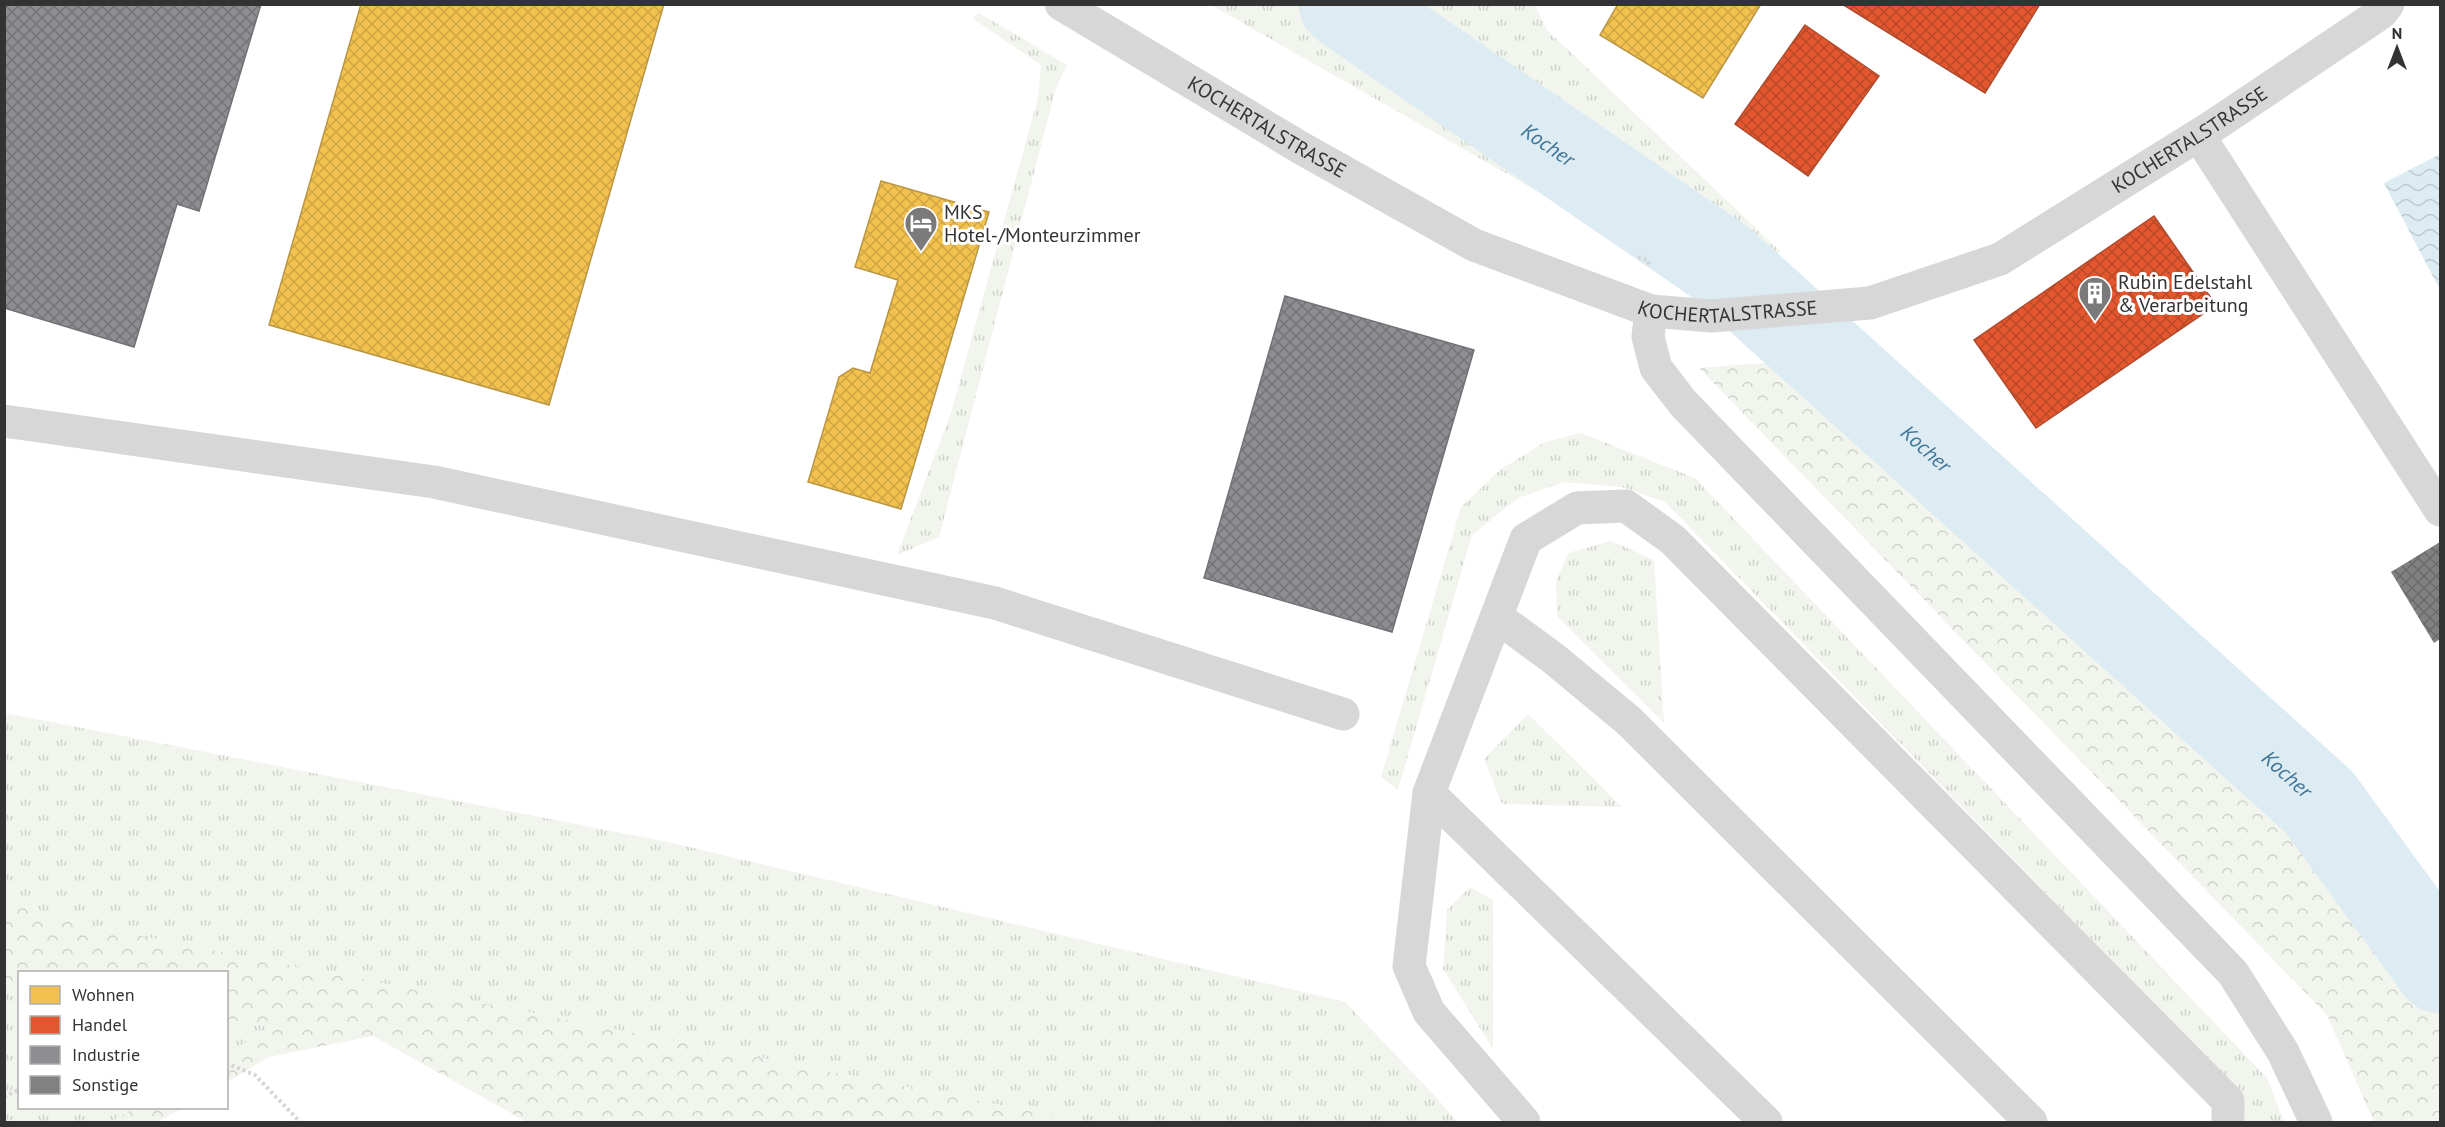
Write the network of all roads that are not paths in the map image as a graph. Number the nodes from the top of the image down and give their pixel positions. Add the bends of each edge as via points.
1 (1061, 4) edge
2 (2388, 4) edge
3 (2199, 136) junction
4 (1651, 311) junction
5 (4, 421) edge
6 (2440, 510) edge
7 (1497, 617) junction
8 (1343, 714) dead end
9 (1429, 793) junction
10 (1524, 1122) edge
11 (1766, 1122) edge
12 (2031, 1122) edge
13 (2228, 1122) edge
14 (2316, 1122) edge

1 - 4 street, KOCHERTALSTRASSE via 1301,148 1474,245
2 - 3 street, KOCHERTALSTRASSE via 2381,13
3 - 4 street, KOCHERTALSTRASSE via 2000,259 1870,303 1711,316
3 - 6 street
4 - 14 street via 1648,337 1656,368 1683,403 2233,973 2283,1052
5 - 8 street via 434,482 995,603
7 - 9 street
7 - 12 street via 1629,721
7 - 13 street via 1526,539 1577,508 1626,506 1673,540 2228,1101
9 - 10 street via 1409,966 1429,1012
9 - 11 street

